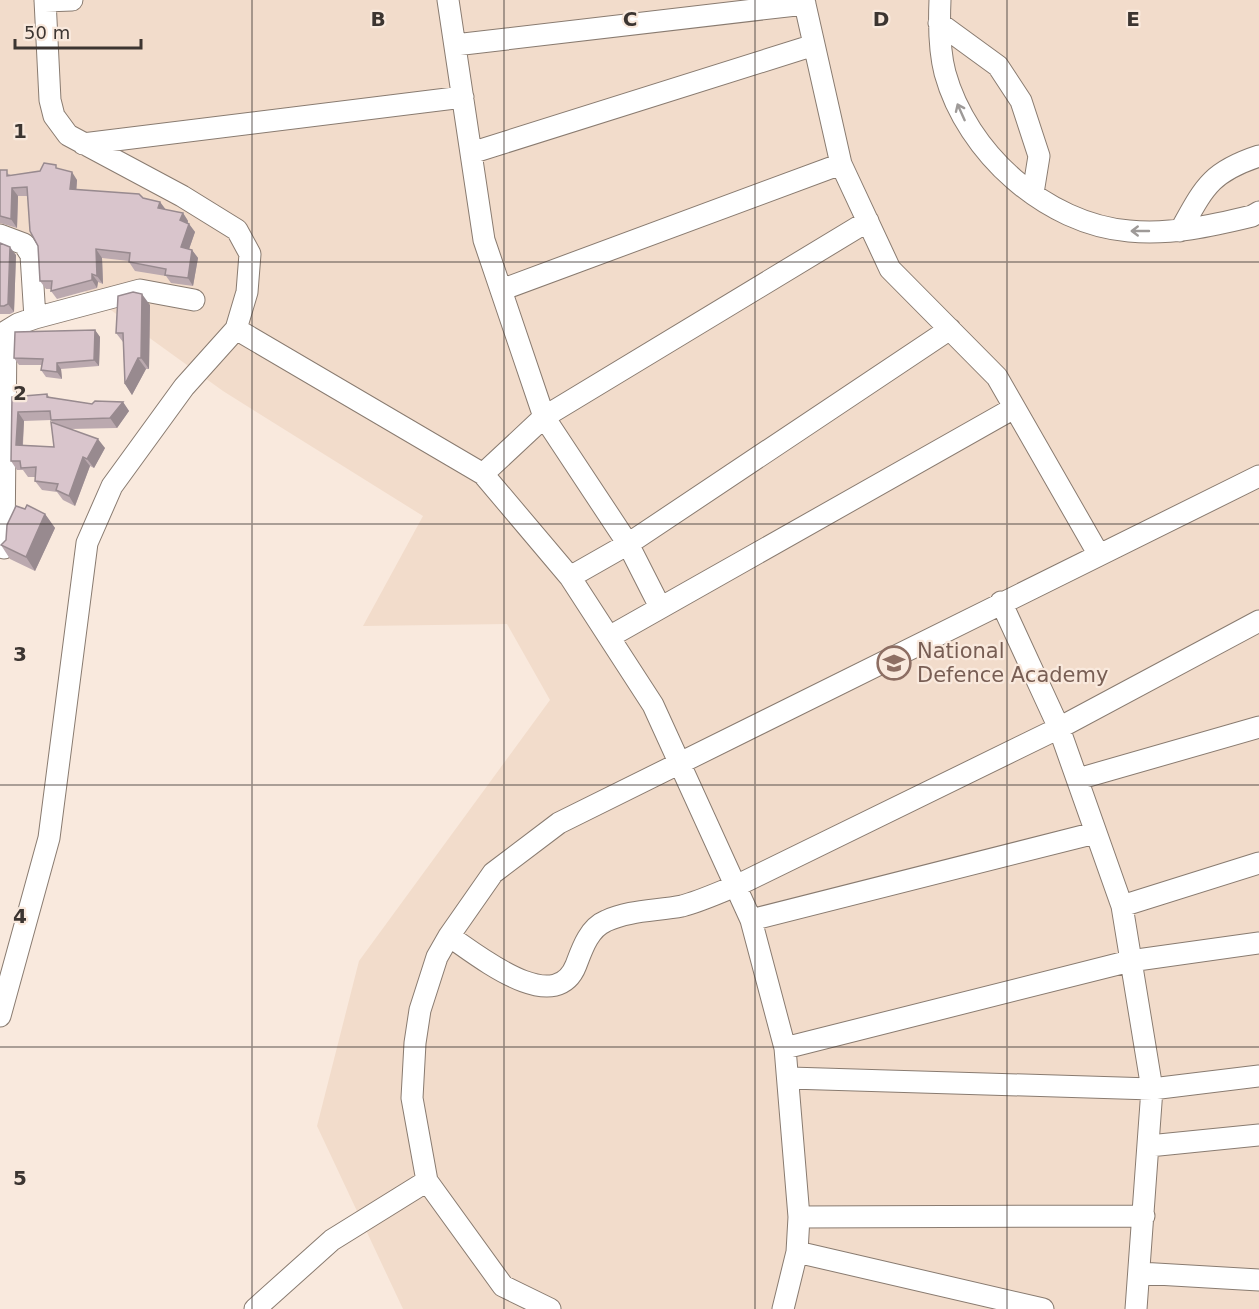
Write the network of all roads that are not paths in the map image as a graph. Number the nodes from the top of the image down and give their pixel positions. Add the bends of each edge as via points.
1 (72, 0) edge
2 (448, 0) edge
3 (940, 0) edge
4 (45, 1) edge
5 (805, 2) edge
6 (939, 23) junction
7 (455, 45) junction
8 (814, 45) junction
9 (463, 97) junction
10 (83, 144) junction
11 (471, 153) junction
12 (1259, 156) edge
13 (841, 164) junction
14 (1033, 193) junction
15 (1256, 220) edge
16 (868, 221) junction
17 (1180, 231) junction
18 (0, 235) edge
19 (501, 290) junction
20 (194, 300) dead end
21 (35, 318) junction
22 (236, 329) junction
23 (950, 329) junction
24 (3, 334) edge
25 (1014, 408) junction
26 (544, 417) junction
27 (483, 474) junction
28 (1259, 476) edge
29 (628, 544) junction
30 (4, 548) edge
31 (1099, 555) junction
32 (570, 577) junction
33 (1001, 602) junction
34 (660, 607) junction
35 (1259, 621) edge
36 (609, 637) junction
37 (1259, 727) edge
38 (1059, 728) junction
39 (680, 761) junction
40 (1078, 779) junction
41 (1095, 833) junction
42 (1259, 863) edge
43 (738, 885) junction
44 (1122, 906) junction
45 (751, 920) junction
46 (448, 936) junction
47 (1259, 943) edge
48 (1130, 961) junction
49 (0, 1016) edge
50 (785, 1048) junction
51 (1259, 1076) edge
52 (790, 1078) junction
53 (1152, 1089) junction
54 (1259, 1136) edge
55 (1149, 1146) junction
56 (427, 1181) junction
57 (1144, 1216) junction
58 (800, 1217) junction
59 (797, 1252) junction
60 (1139, 1273) junction
61 (1259, 1280) edge
62 (255, 1309) edge
63 (550, 1309) edge
64 (783, 1309) edge
65 (1043, 1309) edge
66 (1136, 1309) edge

1 - 4 street
2 - 7 street
3 - 6 street
4 - 10 street via 54,116 68,135
5 - 7 street
5 - 8 street
14 -> 6 street via 993,161 964,120 945,72
6 - 14 street via 998,66 1021,101 1039,156
7 - 9 street
8 - 11 street
8 - 13 street
9 - 10 street
9 - 11 street
10 - 22 street via 237,230 250,254 247,292
11 - 19 street via 484,240
12 - 17 street via 1235,164 1206,185
13 - 16 street
13 - 19 street
17 -> 14 street via 1128,231 1077,219
15 - 17 street
16 - 23 street via 890,268
16 - 26 street
18 - 21 street via 24,244 31,255
19 - 26 street
20 - 21 street via 140,290
21 - 24 street
22 - 27 street
22 - 49 street via 184,387 112,486 87,543 49,838
23 - 25 street via 997,377
23 - 29 street
24 - 30 street
25 - 31 street
25 - 34 street
26 - 27 street
26 - 29 street
27 - 32 street
28 - 31 street
29 - 32 street
29 - 34 street
31 - 33 street
32 - 36 street
33 - 38 street
33 - 39 street
34 - 36 street
35 - 38 street
36 - 39 street via 653,705
37 - 40 street
38 - 40 street
38 - 43 street
39 - 43 street
39 - 46 street via 560,823 493,873
40 - 41 street
41 - 44 street
41 - 45 street
42 - 44 street
43 - 45 street
43 - 46 street via 683,905 603,922 591,933 573,972 553,986 537,986 505,972
44 - 48 street
45 - 50 street
46 - 56 street via 437,957 414,1043 412,1098
47 - 48 street
48 - 50 street
48 - 53 street
50 - 52 street
51 - 53 street
52 - 53 street
52 - 58 street
53 - 55 street
54 - 55 street
55 - 57 street
56 - 62 street via 332,1240
56 - 63 street via 503,1286
57 - 58 street
57 - 60 street
58 - 59 street
59 - 64 street
59 - 65 street
60 - 61 street
60 - 66 street

